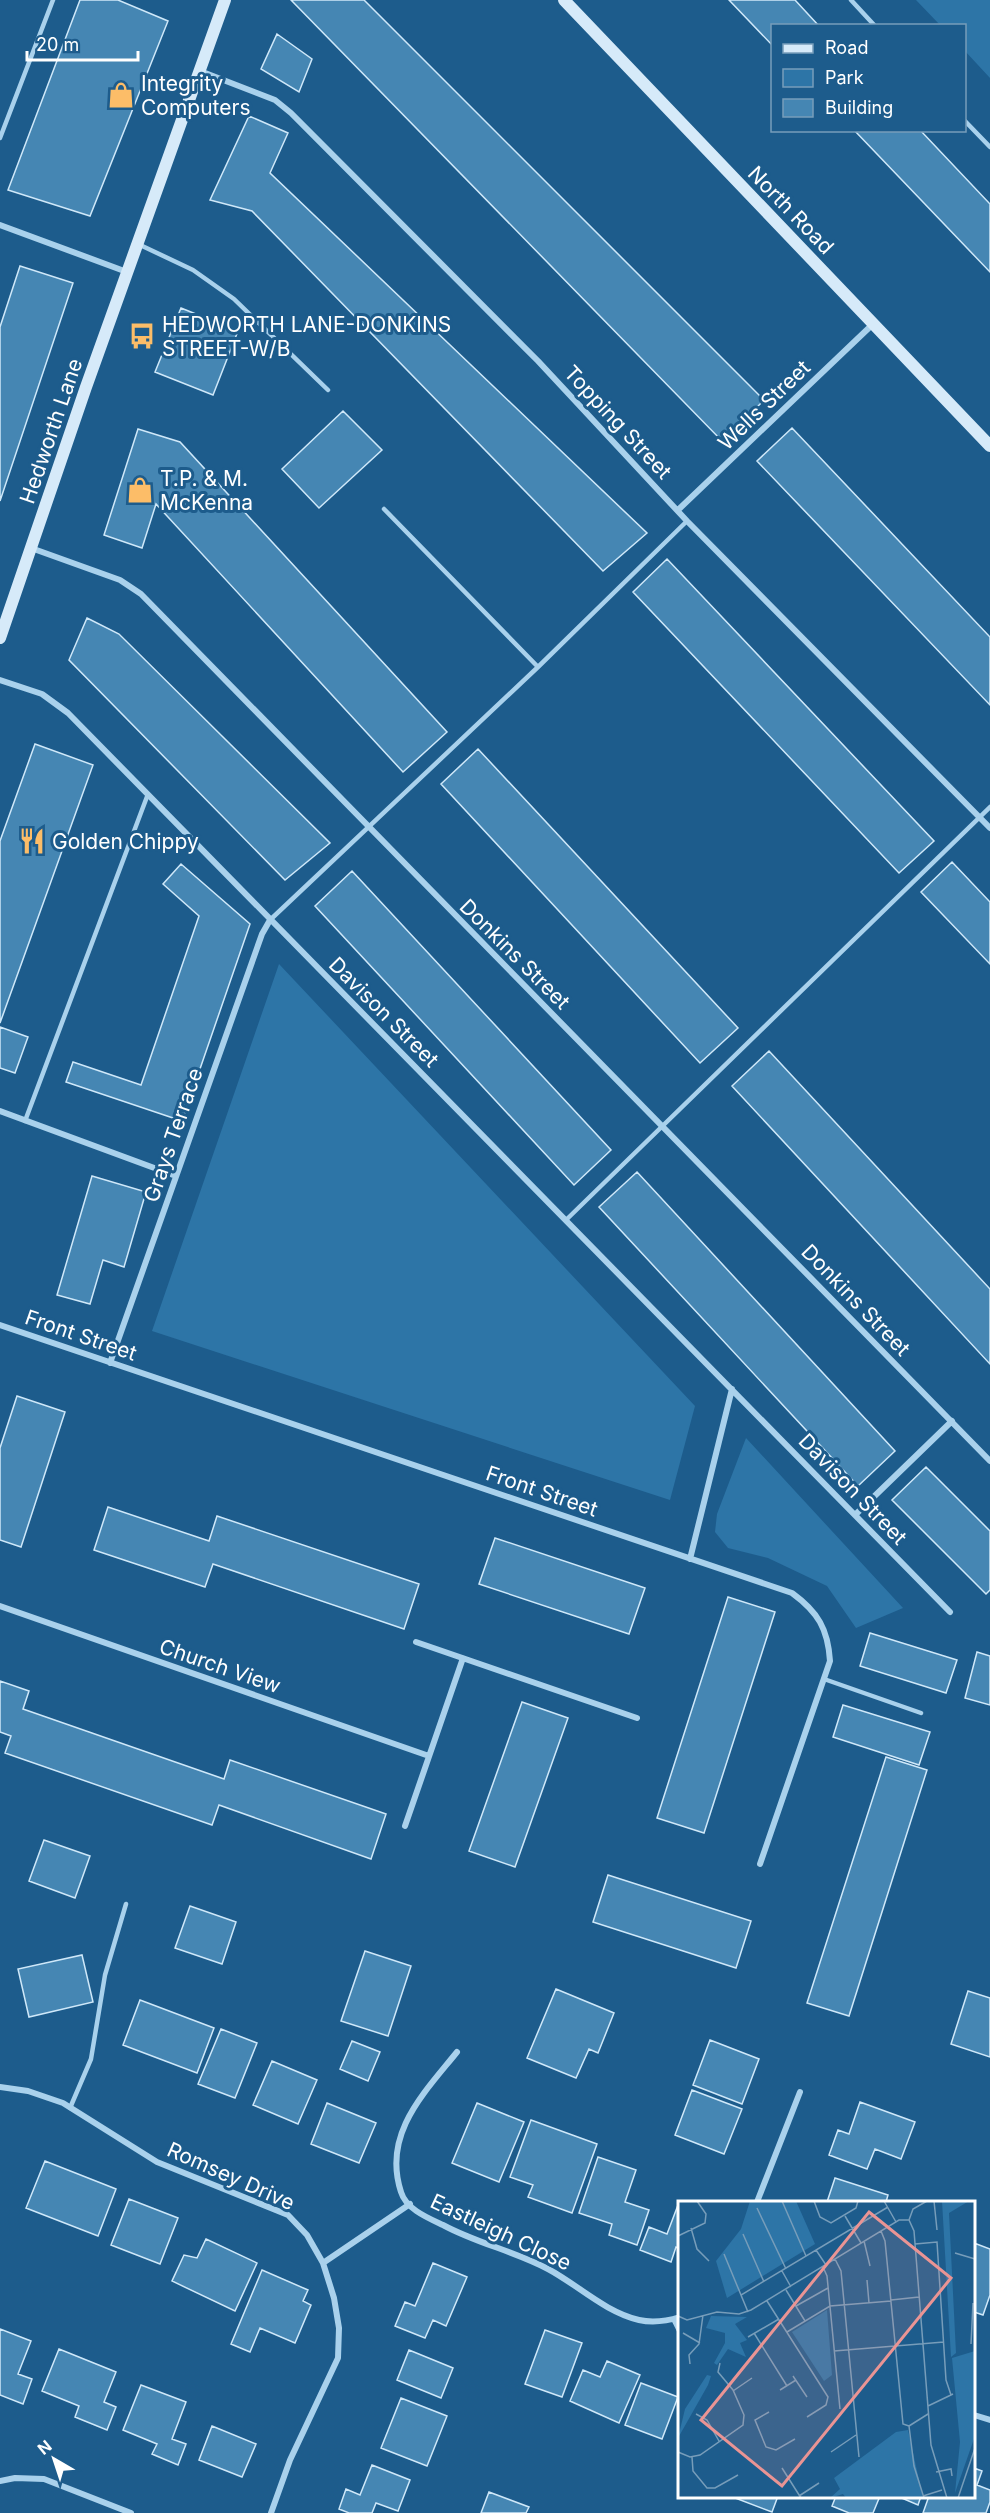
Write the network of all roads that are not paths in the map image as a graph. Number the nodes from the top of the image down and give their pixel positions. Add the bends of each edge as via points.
1 (53, 0) edge
2 (225, 0) edge
3 (564, 0) edge
4 (850, 0) edge
5 (873, 24) edge
6 (200, 71) junction
7 (966, 122) edge
8 (0, 138) edge
9 (990, 147) edge
10 (0, 225) edge
11 (138, 243) junction
12 (127, 272) junction
13 (873, 324) junction
14 (328, 390) dead end
15 (990, 446) edge
16 (384, 509) dead end
17 (678, 510) junction
18 (687, 521) junction
19 (31, 548) junction
20 (0, 638) edge
21 (538, 667) junction
22 (0, 680) edge
23 (148, 794) junction
24 (990, 807) edge
25 (980, 817) junction
26 (368, 828) junction
27 (990, 828) edge
28 (270, 920) junction
29 (0, 1111) edge
30 (25, 1120) junction
31 (663, 1127) junction
32 (176, 1176) junction
33 (566, 1220) junction
34 (0, 1325) edge
35 (110, 1363) junction
36 (732, 1389) junction
37 (952, 1421) junction
38 (990, 1461) edge
39 (855, 1515) junction
40 (690, 1559) junction
41 (0, 1606) edge
42 (950, 1612) dead end
43 (416, 1642) dead end
44 (463, 1658) junction
45 (824, 1678) junction
46 (921, 1713) dead end
47 (637, 1718) dead end
48 (429, 1756) junction
49 (405, 1826) dead end
50 (760, 1864) dead end
51 (126, 1904) dead end
52 (457, 2052) dead end
53 (0, 2087) edge
54 (800, 2092) dead end
55 (70, 2108) junction
56 (758, 2201) edge
57 (410, 2204) junction
58 (323, 2263) junction
59 (677, 2318) edge
60 (975, 2415) edge
61 (990, 2420) edge
62 (0, 2481) edge
63 (131, 2513) edge
64 (271, 2513) edge

1 - 8 lane
2 - 6 street, Hedworth Lane
3 - 13 street, North Road
4 - 5 lane
6 - 11 street, Hedworth Lane
6 - 17 street, Topping Street via 283,105 538,361
7 - 9 lane
10 - 12 street
11 - 12 street, Hedworth Lane
11 - 14 lane via 193,270 234,299
12 - 19 street, Hedworth Lane
13 - 15 street, North Road
13 - 17 street, Wells Street
16 - 21 lane
17 - 18 street, Topping Street
18 - 21 lane
18 - 25 street, Topping Street
19 - 20 street, Hedworth Lane
19 - 26 street, Donkins Street via 120,580 141,594
21 - 26 lane
22 - 23 street, Davison Street via 53,700
23 - 28 street, Davison Street
23 - 30 lane
24 - 25 lane
25 - 27 street, Topping Street
25 - 31 lane
26 - 28 lane
26 - 31 street, Donkins Street
28 - 32 street, Grays Terrace
28 - 33 street, Davison Street
29 - 30 street
30 - 32 street
31 - 33 lane
31 - 37 street, Donkins Street
32 - 35 street, Grays Terrace
33 - 36 street, Davison Street
34 - 35 street, Front Street
35 - 40 street, Front Street
36 - 39 street, Davison Street
36 - 40 street
37 - 38 street, Donkins Street
37 - 39 street
39 - 42 street, Davison Street
40 - 45 street, Front Street via 792,1593 808,1605 828,1639 831,1661
41 - 48 street, Church View
43 - 44 street
44 - 47 street
44 - 48 street
45 - 46 lane
45 - 50 street, Front Street
48 - 49 street
51 - 55 lane via 105,1975 91,2059
52 - 57 street, Eastleigh Close via 412,2109 399,2140 395,2168 402,2195
53 - 55 street, Romsey Drive via 28,2091
54 - 56 street
55 - 58 street, Romsey Drive via 157,2162 288,2216 307,2235
57 - 58 street
57 - 59 street, Eastleigh Close via 445,2227 547,2269 616,2311 640,2320 665,2322
58 - 64 street, Romsey Drive via 339,2328 338,2358 290,2460
60 - 61 street
62 - 63 street via 44,2479

